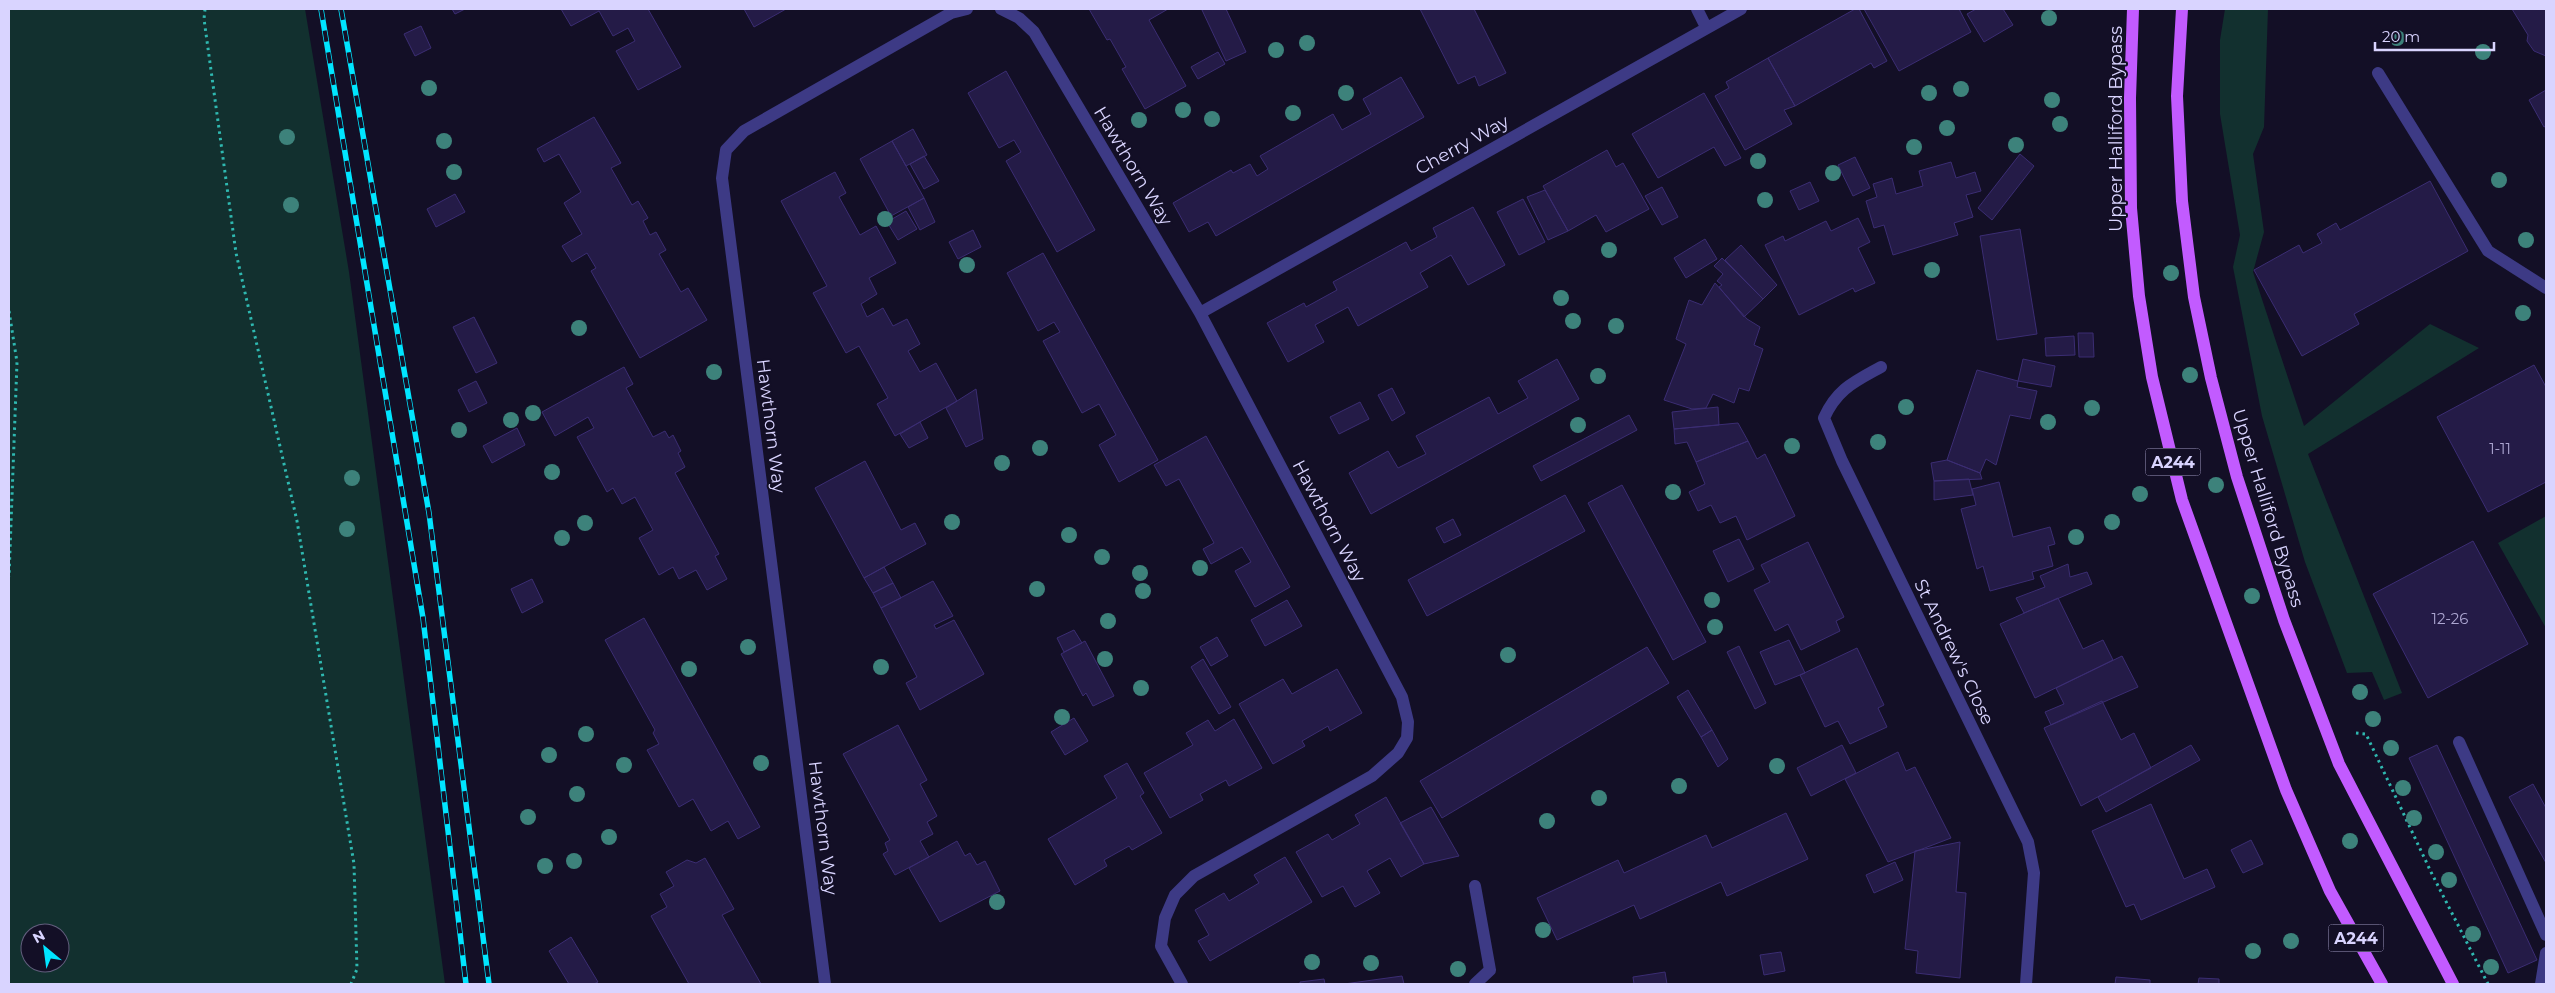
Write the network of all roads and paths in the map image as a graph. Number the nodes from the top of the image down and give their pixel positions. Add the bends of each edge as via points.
1 (205, 9) edge
2 (967, 9) edge
3 (1001, 9) edge
4 (1697, 9) edge
5 (1741, 9) edge
6 (2134, 9) edge
7 (2182, 9) edge
8 (1706, 27) junction
9 (2378, 73) dead end
10 (2546, 288) edge
11 (9, 311) edge
12 (1200, 313) junction
13 (1881, 367) dead end
14 (9, 577) edge
15 (2326, 729) junction
16 (2459, 742) dead end
17 (1476, 886) dead end
18 (2546, 935) edge
19 (2546, 953) edge
20 (351, 984) edge
21 (825, 984) edge
22 (1182, 984) edge
23 (1474, 984) edge
24 (2026, 984) edge
25 (2382, 984) edge
26 (2453, 984) edge
27 (2488, 984) edge
28 (2541, 984) edge

1 - 20 path via 236,253 296,521 354,864 357,969
2 - 21 street, Hawthorn Way via 951,13 744,132 726,150 722,178
3 - 12 street, Hawthorn Way via 1019,18 1034,32
4 - 8 street
5 - 8 street, Cherry Way
6 - 25 main road, Upper Halliford Bypass / A244 via 2130,98 2131,208 2139,296 2152,377 2182,500 2286,790 2330,891
7 - 15 main road, Upper Halliford Bypass via 2178,106 2182,201 2194,297 2237,477 2284,620
8 - 12 street, Cherry Way
9 - 10 street via 2488,251
11 - 14 path via 18,362
12 - 22 street, Hawthorn Way via 1402,697 1408,722 1407,738 1398,753 1372,776 1194,876 1175,895 1165,918 1161,946
13 - 24 street, St Andrew's Close via 1842,389 1824,418 2028,842 2034,873
15 - 26 main road, Upper Halliford Bypass via 2339,764
15 - 27 path via 2366,734
16 - 18 street
17 - 23 street via 1490,970
19 - 28 street

